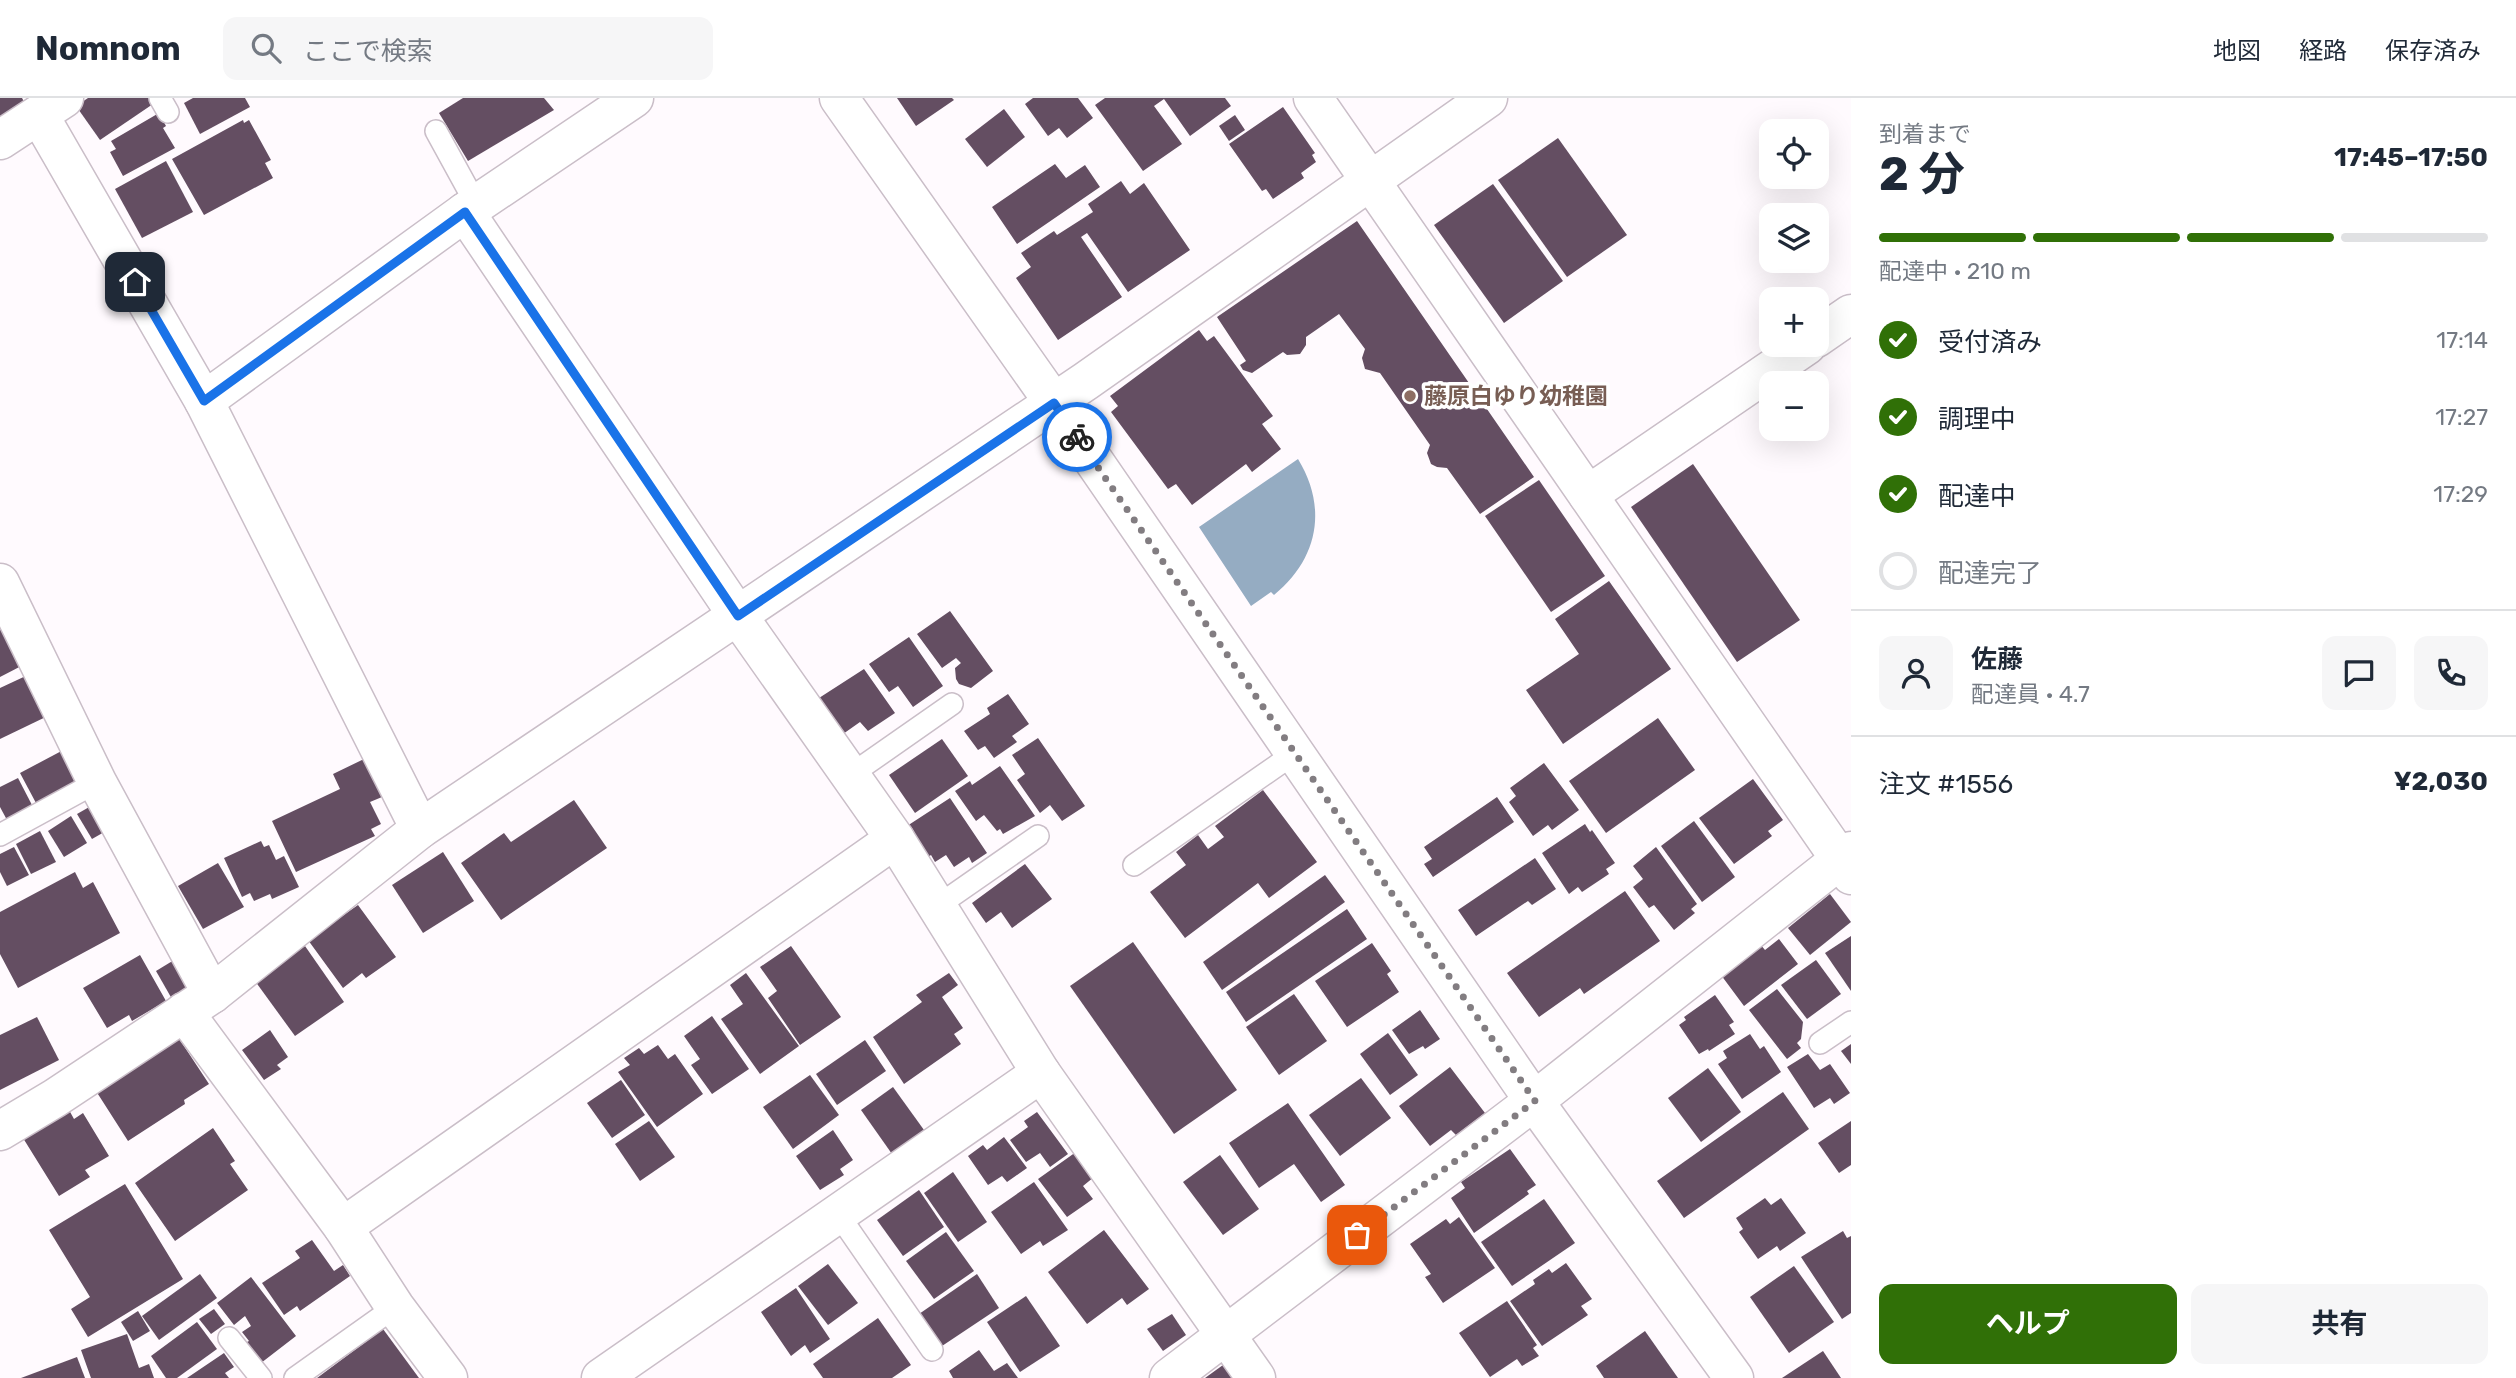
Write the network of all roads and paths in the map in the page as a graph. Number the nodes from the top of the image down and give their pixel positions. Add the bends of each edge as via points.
1 (634, 98) edge
2 (839, 98) edge
3 (1313, 98) edge
4 (1488, 98) edge
5 (51, 107) edge
6 (436, 131) dead end
7 (0, 140) edge
8 (1370, 180) junction
9 (471, 208) junction
10 (1851, 314) edge
11 (1829, 329) edge
12 (1789, 357) edge
13 (204, 401) junction
14 (1054, 403) junction
15 (1588, 495) junction
16 (0, 583) edge
17 (738, 616) junction
18 (952, 704) dead end
19 (1295, 753) junction
20 (849, 776) junction
21 (97, 782) junction
22 (420, 828) junction
23 (0, 835) edge
24 (1038, 836) dead end
25 (895, 839) junction
26 (1847, 862) edge
27 (1135, 865) dead end
28 (936, 907) junction
29 (198, 1003) junction
30 (1851, 1022) edge
31 (1820, 1043) dead end
32 (1041, 1073) junction
33 (1535, 1101) junction
34 (0, 1131) edge
35 (838, 1214) junction
36 (343, 1227) junction
37 (395, 1307) junction
38 (1226, 1335) junction
39 (229, 1338) dead end
40 (932, 1350) dead end
41 (1721, 1373) edge
42 (261, 1378) edge
43 (295, 1378) edge
44 (448, 1378) edge
45 (601, 1378) edge
46 (1169, 1378) edge
47 (1256, 1378) edge

1 - 9 street
2 - 14 street
3 - 8 street
4 - 8 street
5 - 7 street
5 - 13 street
6 - 9 lane
8 - 14 street
8 - 15 street
9 - 13 street
9 - 17 street
10 - 11 street
12 - 15 street
13 - 22 street
14 - 17 street
14 - 19 street
15 - 26 street
16 - 21 street
17 - 20 street
17 - 22 street
18 - 20 lane
19 - 27 lane
19 - 33 street
20 - 25 street
21 - 23 lane
21 - 29 street
22 - 29 street
24 - 28 lane
25 - 28 street
25 - 36 street
26 - 33 street
28 - 32 street
29 - 34 street
29 - 36 street
30 - 31 lane
32 - 35 street
32 - 38 street
33 - 38 street
33 - 41 street
35 - 40 lane
35 - 45 street
36 - 37 street
37 - 43 lane
37 - 44 street
38 - 46 street
38 - 47 street
39 - 42 lane

